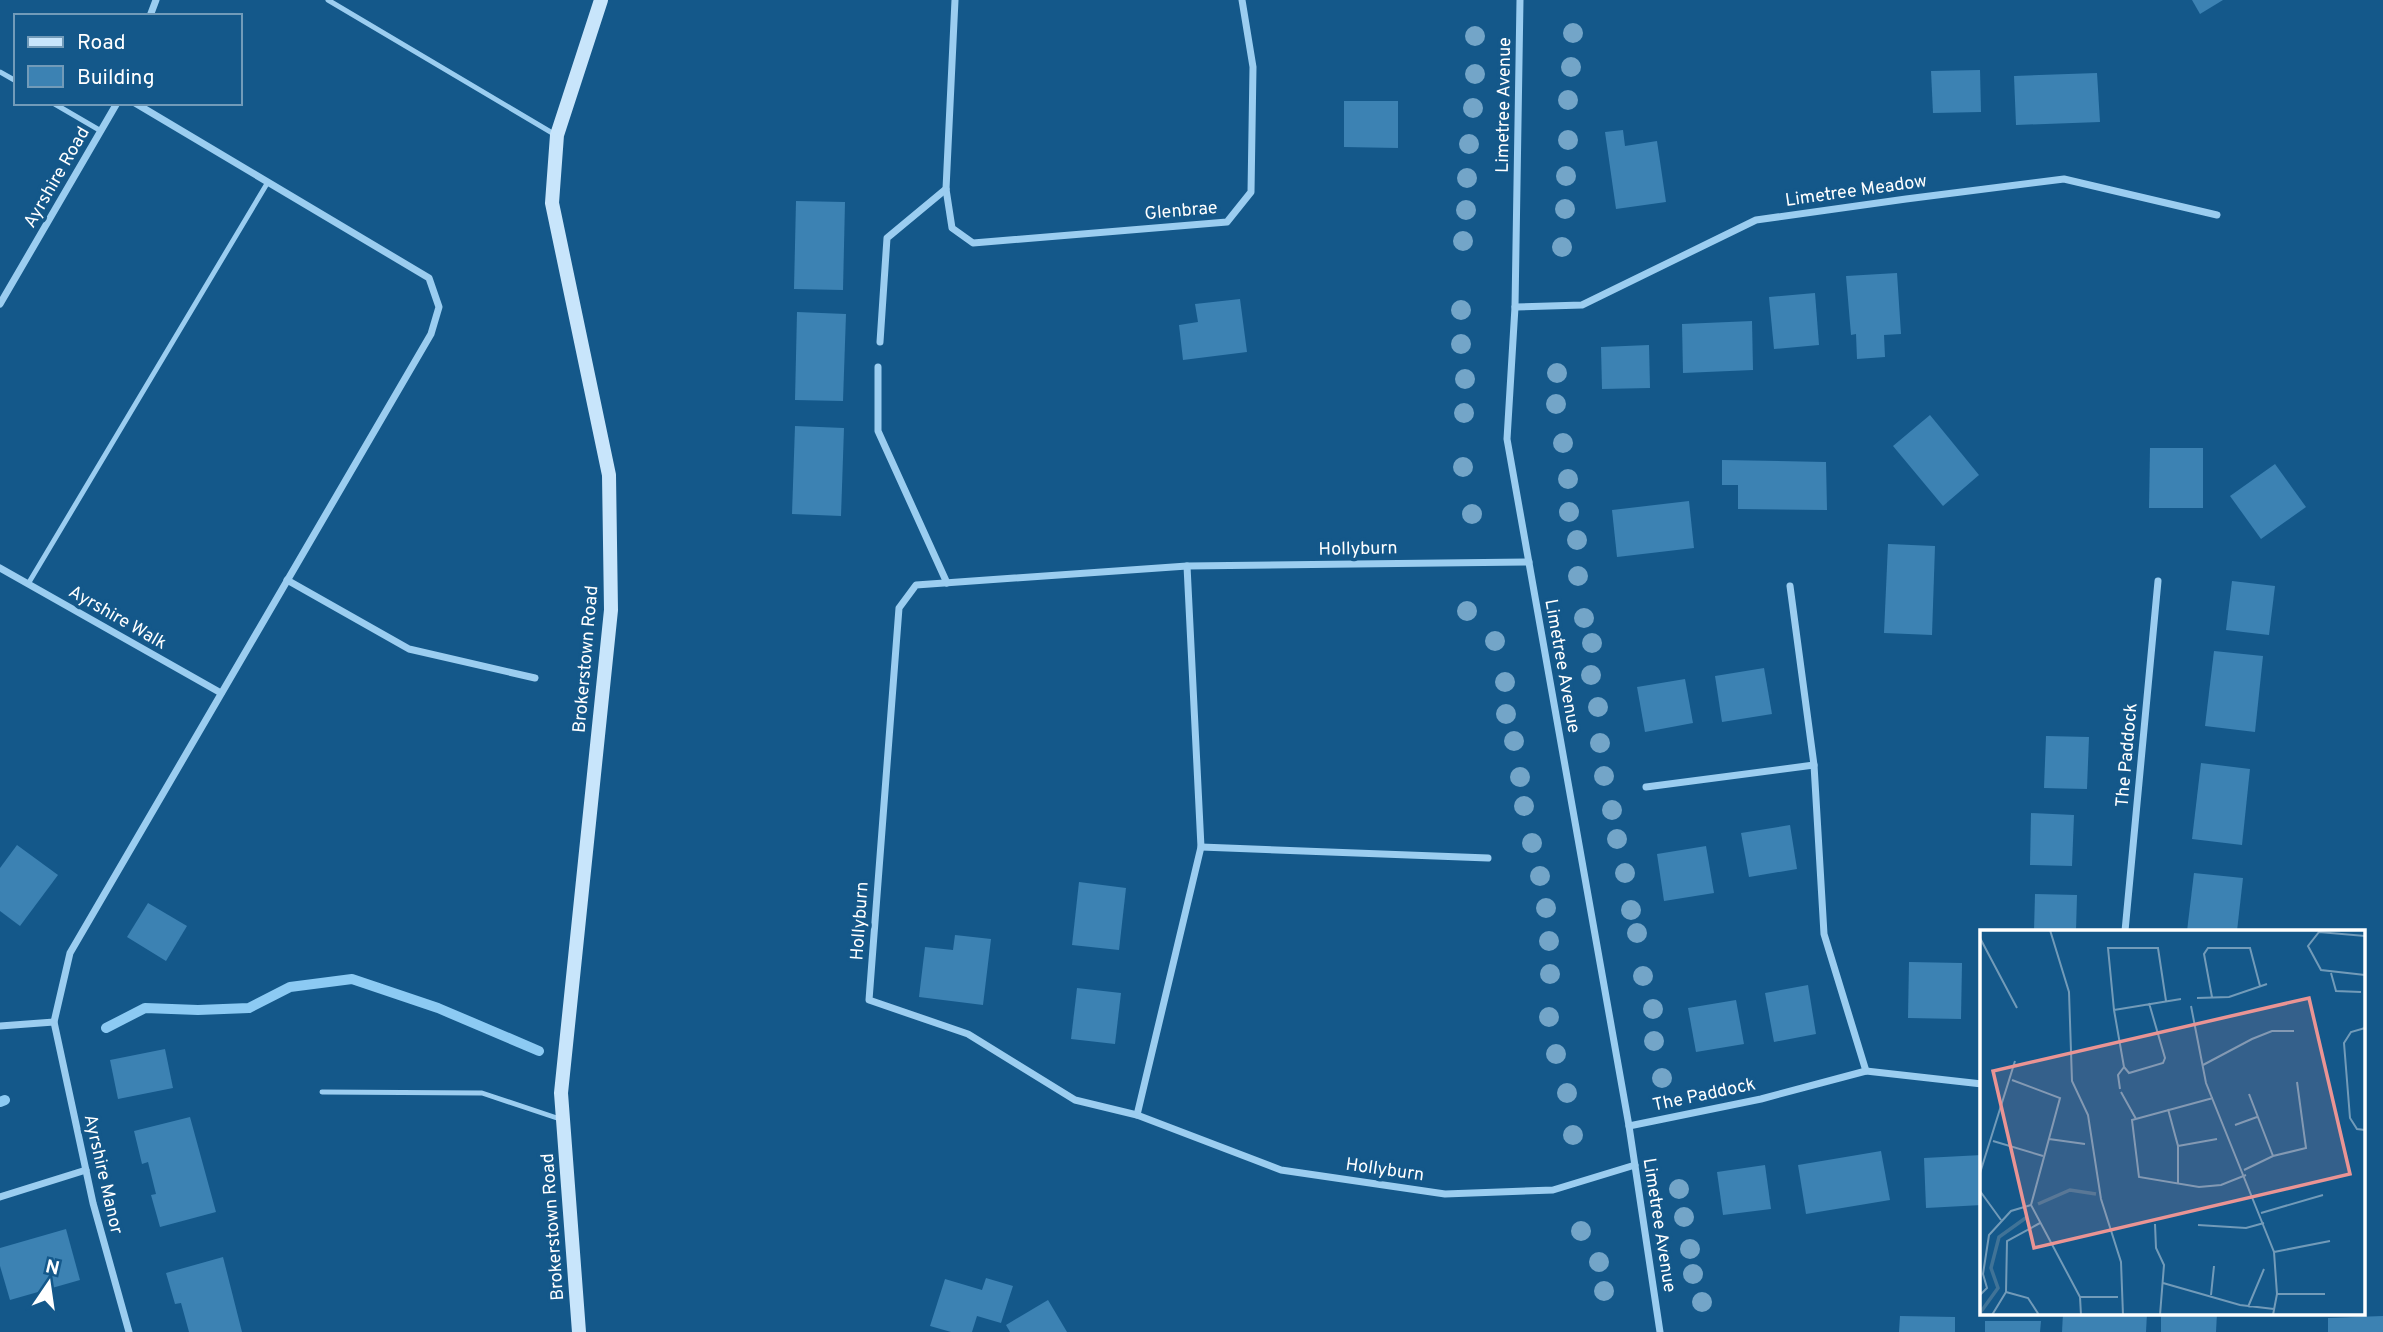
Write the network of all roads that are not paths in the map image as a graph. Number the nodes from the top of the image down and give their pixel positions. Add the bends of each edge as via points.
1 (328, 0) edge
2 (601, 0) edge
3 (955, 0) edge
4 (1242, 0) edge
5 (1520, 0) edge
6 (56, 105) edge
7 (116, 105) edge
8 (138, 105) edge
9 (101, 131) junction
10 (557, 135) junction
11 (268, 182) junction
12 (946, 189) junction
13 (2217, 215) dead end
14 (0, 304) edge
15 (1515, 307) junction
16 (880, 342) dead end
17 (878, 368) dead end
18 (1529, 562) junction
19 (1187, 566) junction
20 (0, 568) edge
21 (287, 579) junction
22 (2158, 581) dead end
23 (947, 583) junction
24 (28, 584) junction
25 (1790, 586) dead end
26 (535, 678) dead end
27 (221, 693) junction
28 (1814, 765) junction
29 (1646, 787) dead end
30 (1201, 847) junction
31 (1488, 858) dead end
32 (2125, 930) edge
33 (54, 1022) junction
34 (0, 1026) edge
35 (1866, 1071) junction
36 (1980, 1084) edge
37 (322, 1092) dead end
38 (1137, 1115) junction
39 (563, 1119) junction
40 (1629, 1126) junction
41 (1634, 1165) junction
42 (86, 1170) junction
43 (0, 1197) edge
44 (129, 1332) edge
45 (579, 1332) edge
46 (1660, 1332) edge

1 - 10 lane
2 - 10 street, Brokerstown Road
3 - 12 street, Glenbrae
4 - 12 street, Glenbrae via 1253,67 1251,191 1227,222 973,243 953,228
5 - 15 street, Limetree Avenue
6 - 9 lane
7 - 9 street, Ayrshire Road
8 - 11 street
9 - 14 street, Ayrshire Road
10 - 39 street, Brokerstown Road via 552,202 609,474 611,610 561,1093
11 - 21 street via 429,278 439,307 430,334
11 - 24 lane
12 - 16 street via 887,238
13 - 15 street, Limetree Meadow via 2064,179 1893,201 1756,220 1582,305
15 - 18 street, Limetree Avenue via 1507,439
17 - 23 street via 878,431
18 - 19 street, Hollyburn
18 - 40 street, Limetree Avenue
19 - 23 street, Hollyburn
19 - 30 street
20 - 24 street, Ayrshire Walk
21 - 26 street via 409,649
21 - 27 street
22 - 32 street, The Paddock
23 - 38 street, Hollyburn via 916,585 899,608 869,1000 968,1034 1075,1100
24 - 27 street, Ayrshire Walk
25 - 28 street
27 - 33 street via 69,953
28 - 29 street
28 - 35 street via 1824,934
30 - 31 street
30 - 38 street
33 - 34 street
33 - 42 street, Ayrshire Manor
35 - 36 street, The Paddock
35 - 40 street, The Paddock
37 - 39 lane via 482,1093
38 - 41 street, Hollyburn via 1281,1170 1445,1194 1553,1190
39 - 45 street, Brokerstown Road
40 - 41 street, Limetree Avenue
41 - 46 street, Limetree Avenue
42 - 43 street
42 - 44 street, Ayrshire Manor

